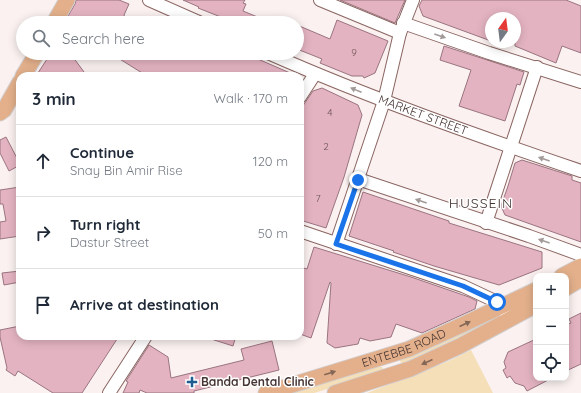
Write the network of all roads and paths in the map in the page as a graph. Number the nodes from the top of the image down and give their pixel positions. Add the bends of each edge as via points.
1 (67, 0) edge
2 (149, 0) edge
3 (320, 0) edge
4 (413, 0) edge
5 (58, 16) edge
6 (185, 16) edge
7 (402, 28) junction
8 (33, 60) edge
9 (284, 60) edge
10 (537, 67) junction
11 (26, 72) edge
12 (315, 74) junction
13 (581, 82) edge
14 (16, 89) edge
15 (304, 91) edge
16 (384, 101) junction
17 (0, 113) edge
18 (510, 147) junction
19 (581, 171) edge
20 (358, 180) junction
21 (486, 222) junction
22 (304, 232) edge
23 (336, 244) junction
24 (581, 255) edge
25 (581, 266) edge
26 (568, 273) edge
27 (581, 279) edge
28 (569, 286) edge
29 (533, 291) edge
30 (502, 306) junction
31 (533, 307) edge
32 (510, 320) junction
33 (143, 340) edge
34 (389, 355) junction
35 (395, 374) junction
36 (276, 392) edge
37 (109, 393) edge
38 (334, 393) edge

1 - 5 main road
2 - 6 street
3 - 7 street
4 - 7 street
7 -> 10 street
7 - 16 street
8 - 11 main road
9 - 12 street, MARKET STREET
10 - 13 street
10 - 18 street
12 - 15 street
16 -> 12 street, MARKET STREET
14 - 17 main road
16 - 18 street, MARKET STREET
16 - 20 street
19 -> 18 street, MARKET STREET
18 - 21 street
21 -> 20 street
20 - 23 street
24 -> 21 street
22 - 23 street
23 - 30 street via 463,286 491,298
25 - 26 main road
27 - 28 main road
29 - 30 main road, ENTEBBE ROAD
30 - 32 street
34 -> 30 main road, ENTEBBE ROAD
31 - 32 main road, ENTEBBE ROAD
32 -> 35 main road, ENTEBBE ROAD via 432,359
33 - 37 street
34 - 35 main road
36 -> 34 main road, ENTEBBE ROAD
35 - 38 main road, ENTEBBE ROAD

